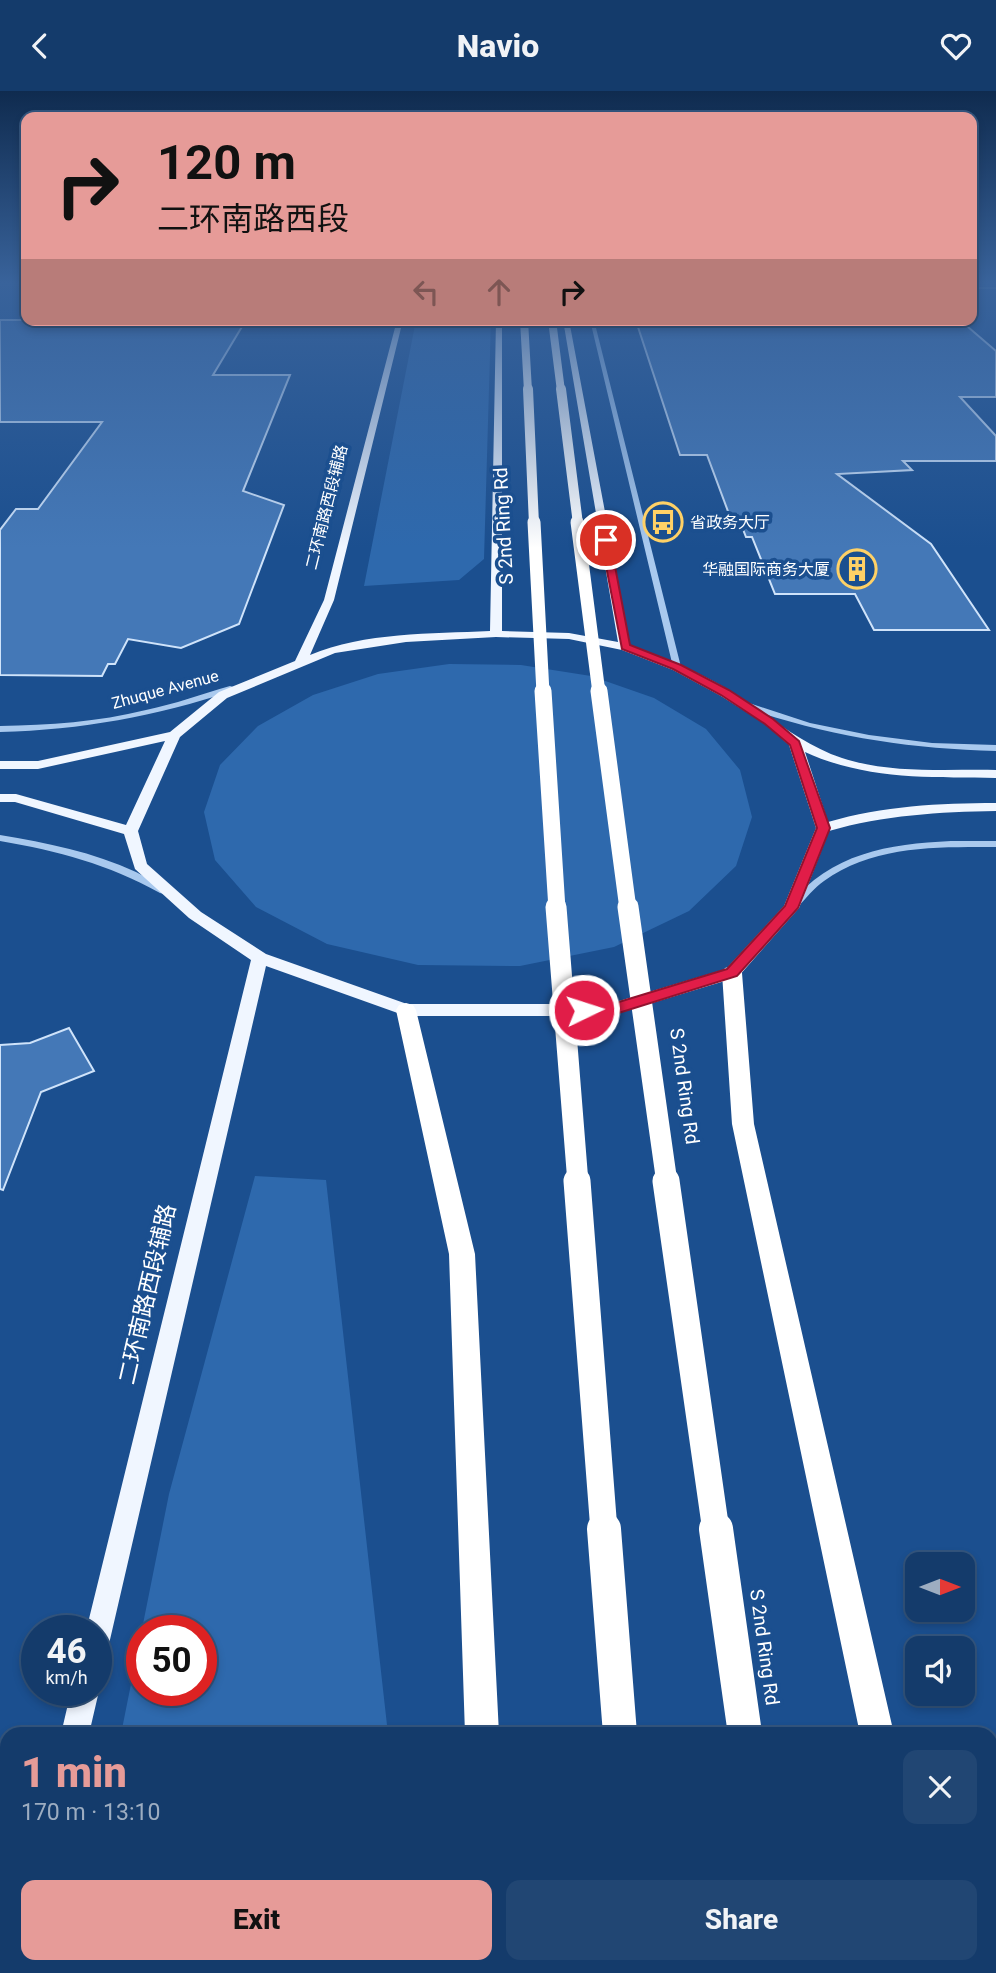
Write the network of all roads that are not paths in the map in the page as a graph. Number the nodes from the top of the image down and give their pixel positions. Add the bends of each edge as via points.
1 (387, 373) edge
2 (498, 373) edge
3 (527, 373) edge
4 (559, 373) edge
5 (576, 373) edge
6 (605, 373) edge
7 (496, 634) junction
8 (625, 647) junction
9 (301, 661) junction
10 (677, 667) junction
11 (254, 682) junction
12 (742, 704) junction
13 (0, 729) edge
14 (174, 735) junction
15 (795, 743) junction
16 (996, 748) edge
17 (0, 765) edge
18 (996, 774) edge
19 (0, 798) edge
20 (996, 807) edge
21 (823, 828) junction
22 (131, 831) junction
23 (0, 838) edge
24 (996, 843) edge
25 (176, 898) junction
26 (791, 908) junction
27 (260, 958) junction
28 (732, 973) junction
29 (405, 1010) junction
30 (103, 1615) edge
31 (82, 1706) edge
32 (77, 1727) edge
33 (482, 1727) edge
34 (619, 1727) edge
35 (744, 1727) edge
36 (875, 1727) edge

1 - 9 main road, 二环南路西段辅路 via 329,600
2 - 7 main road
3 - 34 highway, S 2nd Ring Rd, bridge via 549,810
4 - 35 highway, S 2nd Ring Rd, bridge via 611,790
5 - 8 main road
6 - 10 street
7 - 8 main road via 569,636
7 - 9 main road via 406,639 332,650
8 - 10 main road
9 - 11 main road
10 - 12 main road
11 - 13 street, Zhuque Avenue via 154,713 100,724
11 - 14 main road via 223,695
12 - 15 main road
12 - 16 street via 817,729 870,739
14 - 17 main road via 38,765
14 - 22 main road
15 - 18 main road via 840,762 920,773
15 - 21 main road
19 - 22 main road via 16,798
20 - 21 main road via 900,810
21 - 26 main road
22 - 25 main road via 140,866
23 - 25 street via 80,853 127,870
24 - 26 street via 894,849 848,862 820,879
25 - 27 main road
26 - 28 main road
27 - 29 main road
27 - 30 main road, 二环南路西段辅路
28 - 29 main road via 609,1010
28 - 36 highway via 743,1124
29 - 33 highway via 462,1254
31 - 32 main road

